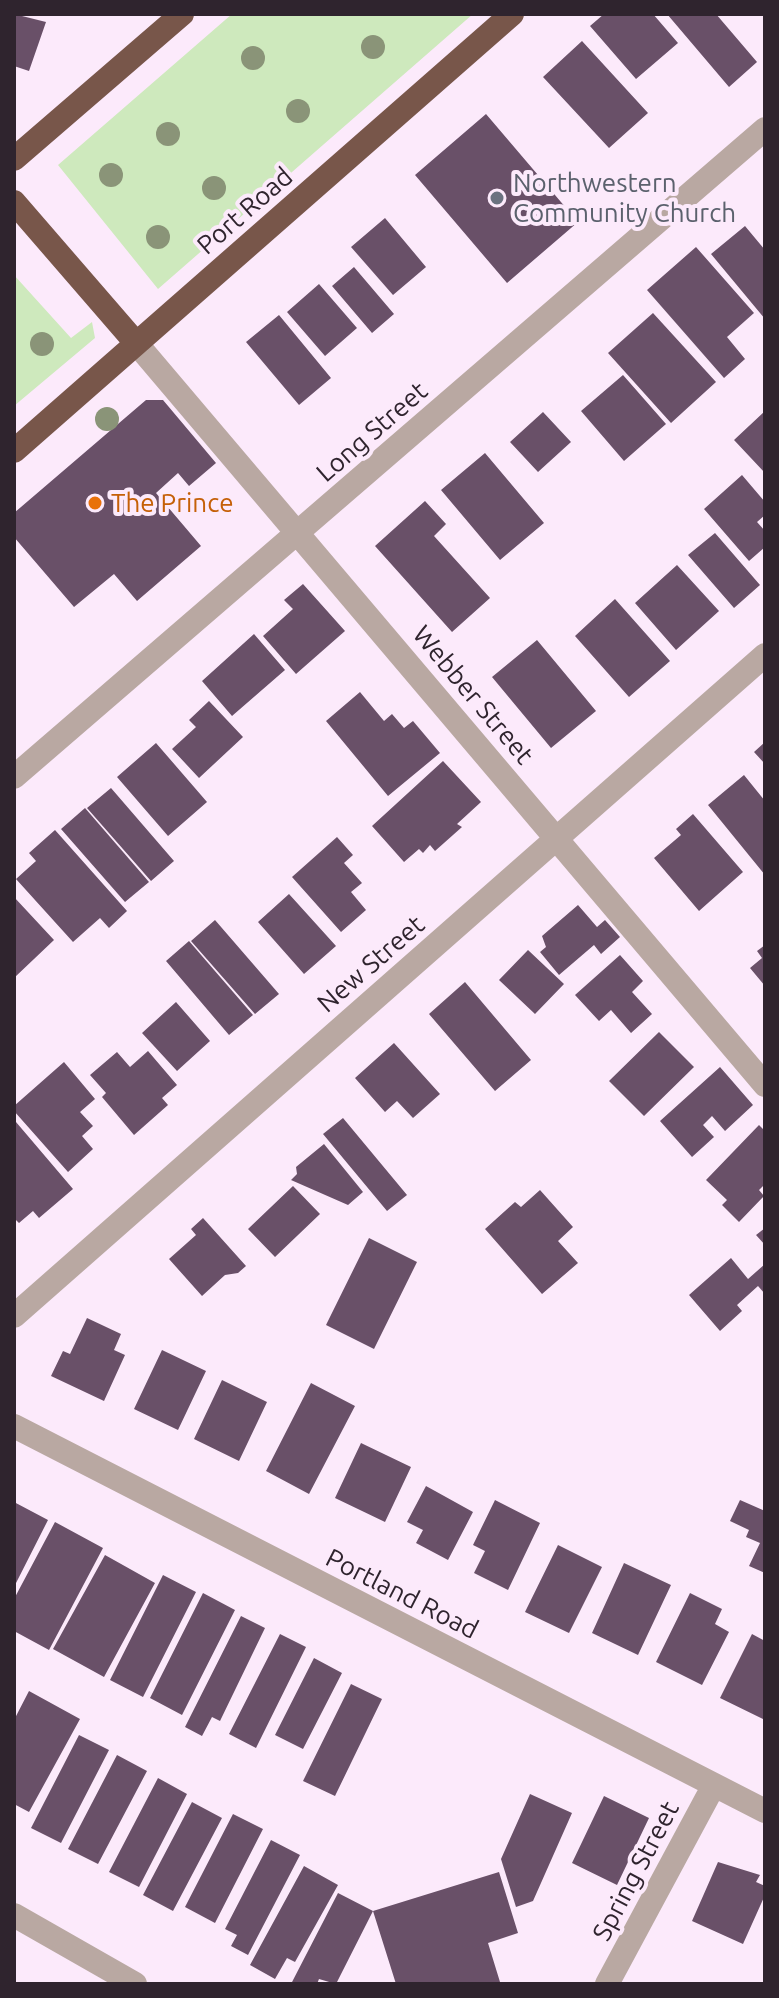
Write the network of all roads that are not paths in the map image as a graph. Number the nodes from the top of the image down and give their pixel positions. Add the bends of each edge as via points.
1 (182, 14) edge
2 (512, 14) edge
3 (765, 129) edge
4 (14, 159) edge
5 (14, 202) edge
6 (136, 343) junction
7 (14, 451) edge
8 (298, 533) junction
9 (765, 655) edge
10 (14, 777) edge
11 (558, 837) junction
12 (765, 1085) edge
13 (14, 1316) edge
14 (14, 1426) edge
15 (714, 1785) junction
16 (765, 1811) edge
17 (14, 1915) edge
18 (135, 1984) edge
19 (607, 1984) edge

1 - 4 highway
2 - 6 highway, Port Road
3 - 8 street, Long Street
5 - 6 highway
6 - 7 highway, Port Road
6 - 8 street, Webber Street
8 - 10 street, Long Street
8 - 11 street, Webber Street
9 - 11 street, New Street
11 - 12 street, Webber Street
11 - 13 street, New Street
14 - 15 street, Portland Road
15 - 16 street, Portland Road
15 - 19 street, Spring Street
17 - 18 street

